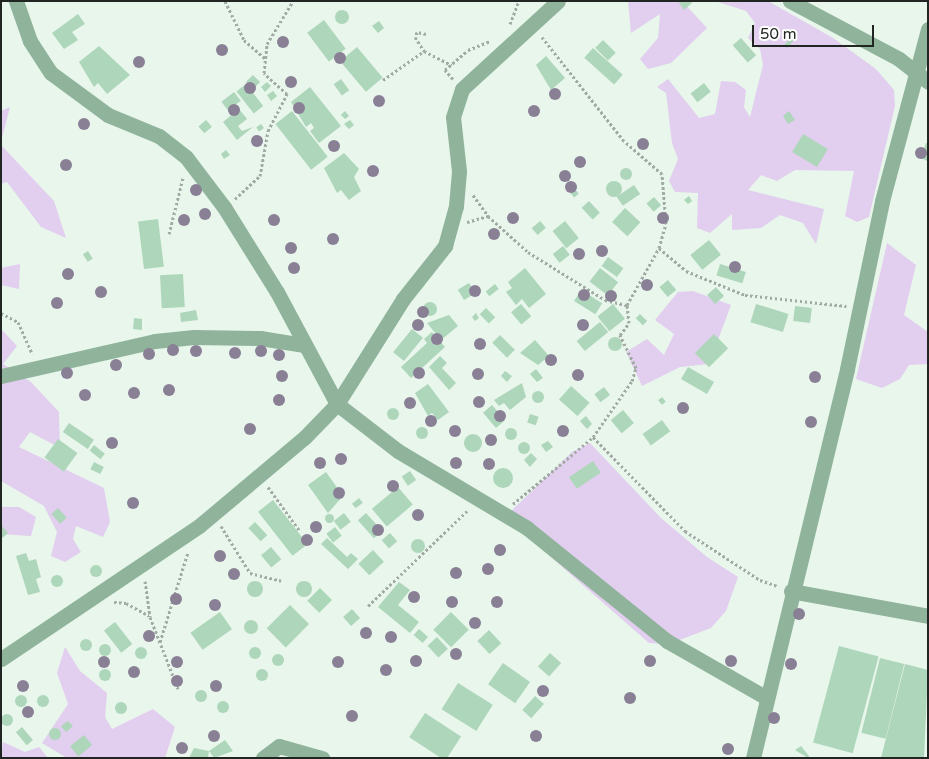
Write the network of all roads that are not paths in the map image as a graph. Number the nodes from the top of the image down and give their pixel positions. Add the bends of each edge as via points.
1 (16, 1) edge
2 (558, 1) edge
3 (790, 1) edge
4 (928, 29) edge
5 (918, 70) junction
6 (928, 82) edge
7 (304, 345) junction
8 (1, 376) edge
9 (337, 404) junction
10 (791, 592) junction
11 (928, 616) edge
12 (1, 659) edge
13 (767, 698) junction
14 (263, 758) edge
15 (322, 758) edge
16 (753, 758) edge

1 - 7 street via 30,42 51,73 108,116 159,136 186,157 224,207 277,292
2 - 9 street via 462,89 453,117 459,171 445,246 398,307
3 - 5 street
4 - 5 street
5 - 6 street
5 - 10 street via 857,306 847,369
7 - 8 street via 260,338 194,337 37,366
7 - 9 street
9 - 12 street via 214,514 150,563
9 - 13 street via 398,451 478,501 504,513 667,641
10 - 11 street
10 - 13 street
13 - 16 street
14 - 15 street via 279,746

